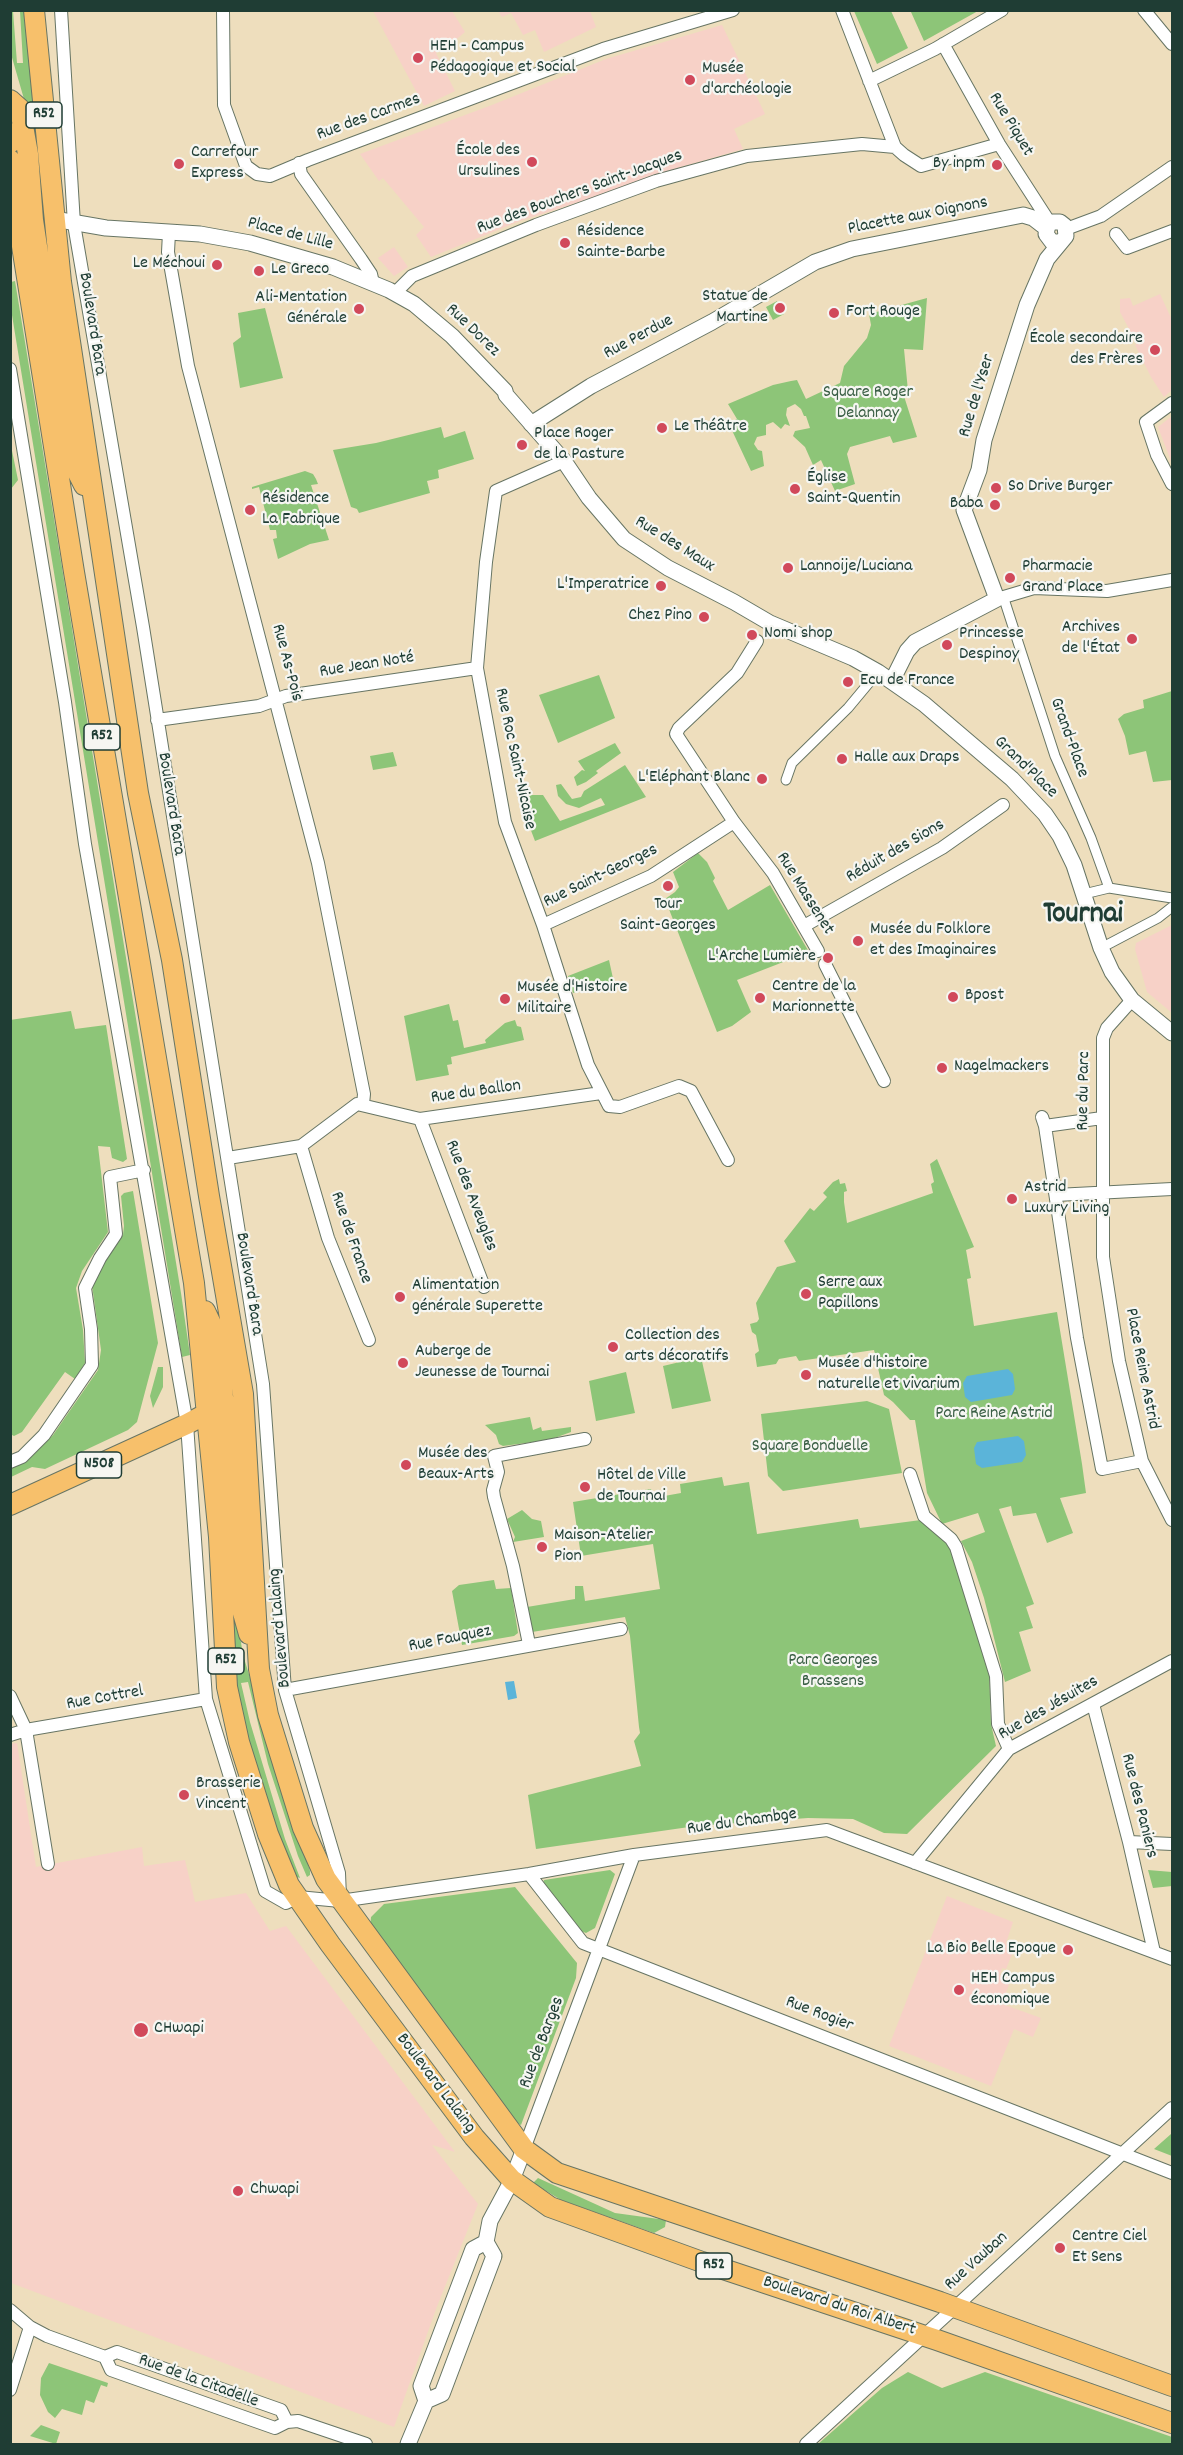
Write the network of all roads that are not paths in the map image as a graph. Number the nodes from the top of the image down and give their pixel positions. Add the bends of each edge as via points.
1 (34, 10) edge
2 (61, 10) edge
3 (223, 10) edge
4 (733, 10) edge
5 (842, 10) edge
6 (1002, 10) edge
7 (1144, 10) edge
8 (943, 44) junction
9 (1173, 44) edge
10 (869, 81) junction
11 (10, 100) edge
12 (10, 133) edge
13 (10, 143) edge
14 (999, 144) junction
15 (895, 147) junction
16 (10, 159) edge
17 (299, 163) junction
18 (1173, 167) edge
19 (54, 219) junction
20 (20, 220) edge
21 (74, 225) junction
22 (1048, 225) junction
23 (1173, 231) edge
24 (169, 233) junction
25 (1116, 234) dead end
26 (1062, 235) junction
27 (798, 272) joint
28 (372, 283) junction
29 (395, 292) junction
30 (10, 369) edge
31 (1173, 402) edge
32 (531, 424) junction
33 (564, 461) junction
34 (1173, 484) edge
35 (95, 506) junction
36 (1173, 580) edge
37 (1000, 597) junction
38 (763, 632) junction
39 (477, 668) junction
40 (878, 672) junction
41 (892, 681) junction
42 (277, 700) junction
43 (157, 720) junction
44 (786, 780) dead end
45 (1003, 805) dead end
46 (734, 822) junction
47 (1109, 888) junction
48 (1084, 894) junction
49 (1173, 897) edge
50 (1173, 907) edge
51 (543, 925) junction
52 (804, 926) junction
53 (1105, 945) junction
54 (818, 951) dead end
55 (825, 964) dead end
56 (1132, 1000) junction
57 (1173, 1033) edge
58 (884, 1081) dead end
59 (601, 1093) junction
60 (363, 1104) junction
61 (1102, 1118) junction
62 (420, 1119) junction
63 (302, 1146) junction
64 (228, 1158) junction
65 (728, 1160) dead end
66 (144, 1170) junction
67 (1173, 1189) edge
68 (1103, 1192) junction
69 (1056, 1195) junction
70 (484, 1287) dead end
71 (369, 1340) dead end
72 (263, 1384) junction
73 (243, 1394) junction
74 (215, 1408) junction
75 (186, 1424) junction
76 (585, 1439) dead end
77 (1142, 1461) junction
78 (10, 1462) edge
79 (910, 1474) dead end
80 (10, 1505) edge
81 (1173, 1520) edge
82 (621, 1629) dead end
83 (529, 1644) junction
84 (1173, 1661) edge
85 (259, 1669) junction
86 (285, 1690) junction
87 (10, 1696) edge
88 (206, 1699) junction
89 (1093, 1704) junction
90 (26, 1730) junction
91 (10, 1735) edge
92 (1009, 1749) junction
93 (1129, 1842) junction
94 (1173, 1844) edge
95 (634, 1855) junction
96 (48, 1863) dead end
97 (915, 1863) junction
98 (529, 1874) junction
99 (298, 1897) junction
100 (340, 1901) junction
101 (600, 1949) junction
102 (1154, 1952) junction
103 (1173, 1959) edge
104 (1173, 2108) edge
105 (524, 2149) junction
106 (1123, 2153) junction
107 (1173, 2173) edge
108 (512, 2180) junction
109 (486, 2242) junction
110 (954, 2307) junction
111 (10, 2310) edge
112 (30, 2326) junction
113 (924, 2336) junction
114 (105, 2357) junction
115 (1173, 2386) edge
116 (10, 2390) edge
117 (426, 2401) junction
118 (287, 2422) junction
119 (1173, 2423) edge
120 (366, 2445) edge
121 (408, 2445) edge
122 (806, 2445) edge

1 - 19 main road, R52
2 - 21 street, Boulevard Bara
3 - 17 street, Rue des Carmes via 224,105 246,166 257,174 270,176
4 - 17 street, Rue des Carmes via 603,49
5 - 10 street
6 - 8 street
7 - 9 street
8 - 10 street
8 - 14 street, Rue Piquet
10 - 15 street
11 - 20 main road, R52 via 20,108 28,154
12 - 13 main road, R52
14 - 15 street via 921,166
14 - 22 street, Rue Piquet
15 - 29 street, Rue des Bouchers Saint-Jacques via 862,144 749,156 656,181 412,276
16 - 20 main road, R52
17 - 28 street, Place de Lille via 300,174 361,259
18 - 26 street via 1101,216
19 - 20 main road
19 - 21 street, Place de Lille
19 - 35 main road, Boulevard Bara / R52
20 - 35 main road, R52 via 78,473
20 - 74 main road, R52
21 - 24 street, Place de Lille
21 - 43 street, Boulevard Bara
22 - 26 street, Placette aux Oignons via 1047,237 1052,242
22 - 27 street, Placette aux Oignons via 1023,215 852,249
23 - 25 street via 1126,248
24 - 28 street, Place de Lille via 250,243 329,265
24 - 42 street, Rue As-Pois via 168,252 188,366
26 - 37 street, Rue de l'Yser via 1027,305 964,510
27 - 32 street, Rue Perdue via 591,386
28 - 29 street, Rue Dorez
29 - 32 street, Rue Dorez via 452,336
30 - 66 street via 85,844
31 - 34 street via 1146,422 1157,455
32 - 33 street, Rue des Maux
33 - 38 street, Rue des Maux via 584,492 624,539
33 - 39 street, Rue Roc Saint-Nicaise via 496,491
35 - 73 main road, Boulevard Bara / R52 via 138,793 172,960
36 - 37 street via 1107,591 1034,588
37 - 41 street via 915,642
37 - 47 street, Grand-Place via 1055,756
38 - 40 street, Grand'Place via 853,658
38 - 46 street, Rue Massenet via 737,673 676,734
39 - 42 street, Rue Jean Noté
39 - 51 street, Rue Roc Saint-Nicaise via 505,822
40 - 41 street, Grand'Place
40 - 44 street via 792,763
41 - 48 street, Grand'Place via 1024,790 1060,836
42 - 43 street, Rue Jean Noté
42 - 60 street, Rue As-Pois via 330,919
43 - 64 street, Boulevard Bara
45 - 52 street, Réduit des Sions via 942,848
46 - 51 street, Rue Saint-Georges via 651,876
46 - 52 street, Rue Massenet via 773,873
47 - 48 street
47 - 49 street
48 - 53 street, Grand'Place
50 - 53 street
51 - 59 street, Rue Roc Saint-Nicaise via 588,1065
52 - 54 street, Rue Massenet
53 - 56 street, Grand'Place via 1112,972
55 - 58 street, Rue Massenet
56 - 57 street, Grand'Place
56 - 61 street, Rue du Parc via 1104,1032
59 - 62 street, Rue du Ballon
59 - 65 street via 609,1106 620,1107 679,1086 691,1091
60 - 62 street, Rue du Ballon
60 - 63 street via 352,1106
61 - 68 street, Rue du Parc
61 - 69 street via 1043,1122
62 - 70 street, Rue des Aveugles
63 - 64 street
63 - 71 street, Rue de France via 328,1239
64 - 72 street, Boulevard Bara
66 - 75 street
66 - 78 street via 110,1177 116,1234 85,1288 92,1365 44,1435 22,1457
67 - 68 street
68 - 69 street
68 - 77 street, Place Reine Astrid via 1103,1257 1119,1360
69 - 77 street via 1102,1469
72 - 73 street
72 - 86 street, Boulevard Lalaing
73 - 74 main road
73 - 85 main road, Boulevard Lalaing / R52
74 - 75 main road, N508
74 - 85 main road, R52 via 237,1591
74 - 99 main road, Boulevard Lalaing / R52 via 227,1688 239,1742 268,1834
75 - 80 main road, N508
75 - 88 street
76 - 83 street via 494,1456 498,1472 494,1497
77 - 81 street, Place Reine Astrid
79 - 92 street via 924,1516 956,1547 996,1676 998,1724
82 - 83 street, Rue Fauquez
83 - 86 street, Rue Fauquez
84 - 89 street, Rue des Jésuites
85 - 100 main road, Boulevard Lalaing / R52 via 268,1715 303,1828
86 - 100 street, Boulevard Lalaing via 339,1873
87 - 90 street
88 - 90 street, Rue Cottrel
88 - 99 street via 265,1891 286,1903
89 - 92 street, Rue des Jésuites
89 - 93 street, Rue des Paniers
90 - 91 street, Rue Cottrel
90 - 96 street
92 - 97 street, Rue des Jésuites
93 - 94 street
93 - 102 street, Rue des Paniers
95 - 97 street, Rue du Chambge via 826,1830
95 - 98 street, Rue du Chambge
95 - 101 street, Rue de Barges
97 - 102 street, Rue du Chambge
98 - 100 street, Rue du Chambge
98 - 101 street, Rue Rogier via 583,1943
99 - 100 street, Rue du Chambge
99 - 108 main road, Boulevard Lalaing / R52 via 474,2137
100 - 105 main road, Boulevard Lalaing / R52
101 - 105 street, Rue de Barges
101 - 106 street, Rue Rogier
102 - 103 street, Rue du Chambge
104 - 106 street, Rue Vauban
105 - 108 street, Rue de Barges
105 - 110 main road, Boulevard du Roi Albert / R52 via 557,2173
106 - 107 street, Rue Rogier
106 - 110 street, Rue Vauban
108 - 109 street, Rue de Barges via 490,2221
108 - 113 main road, Boulevard du Roi Albert / R52 via 550,2207
109 - 117 street, Rue de Barges via 473,2249 422,2386
109 - 117 street, Rue de Barges via 494,2256 442,2394
110 - 113 street, Rue Vauban
110 - 115 main road, Boulevard du Roi Albert / R52
111 - 112 street, Rue de la Citadelle
112 - 114 street, Rue de la Citadelle
112 - 116 street
113 - 119 main road, Boulevard du Roi Albert / R52
113 - 122 street, Rue Vauban
114 - 118 street, Rue de la Citadelle via 117,2352 281,2410
114 - 118 street, Rue de la Citadelle via 111,2370 208,2405 274,2428
117 - 121 street, Rue de Barges
118 - 120 street, Rue de la Citadelle via 298,2421

